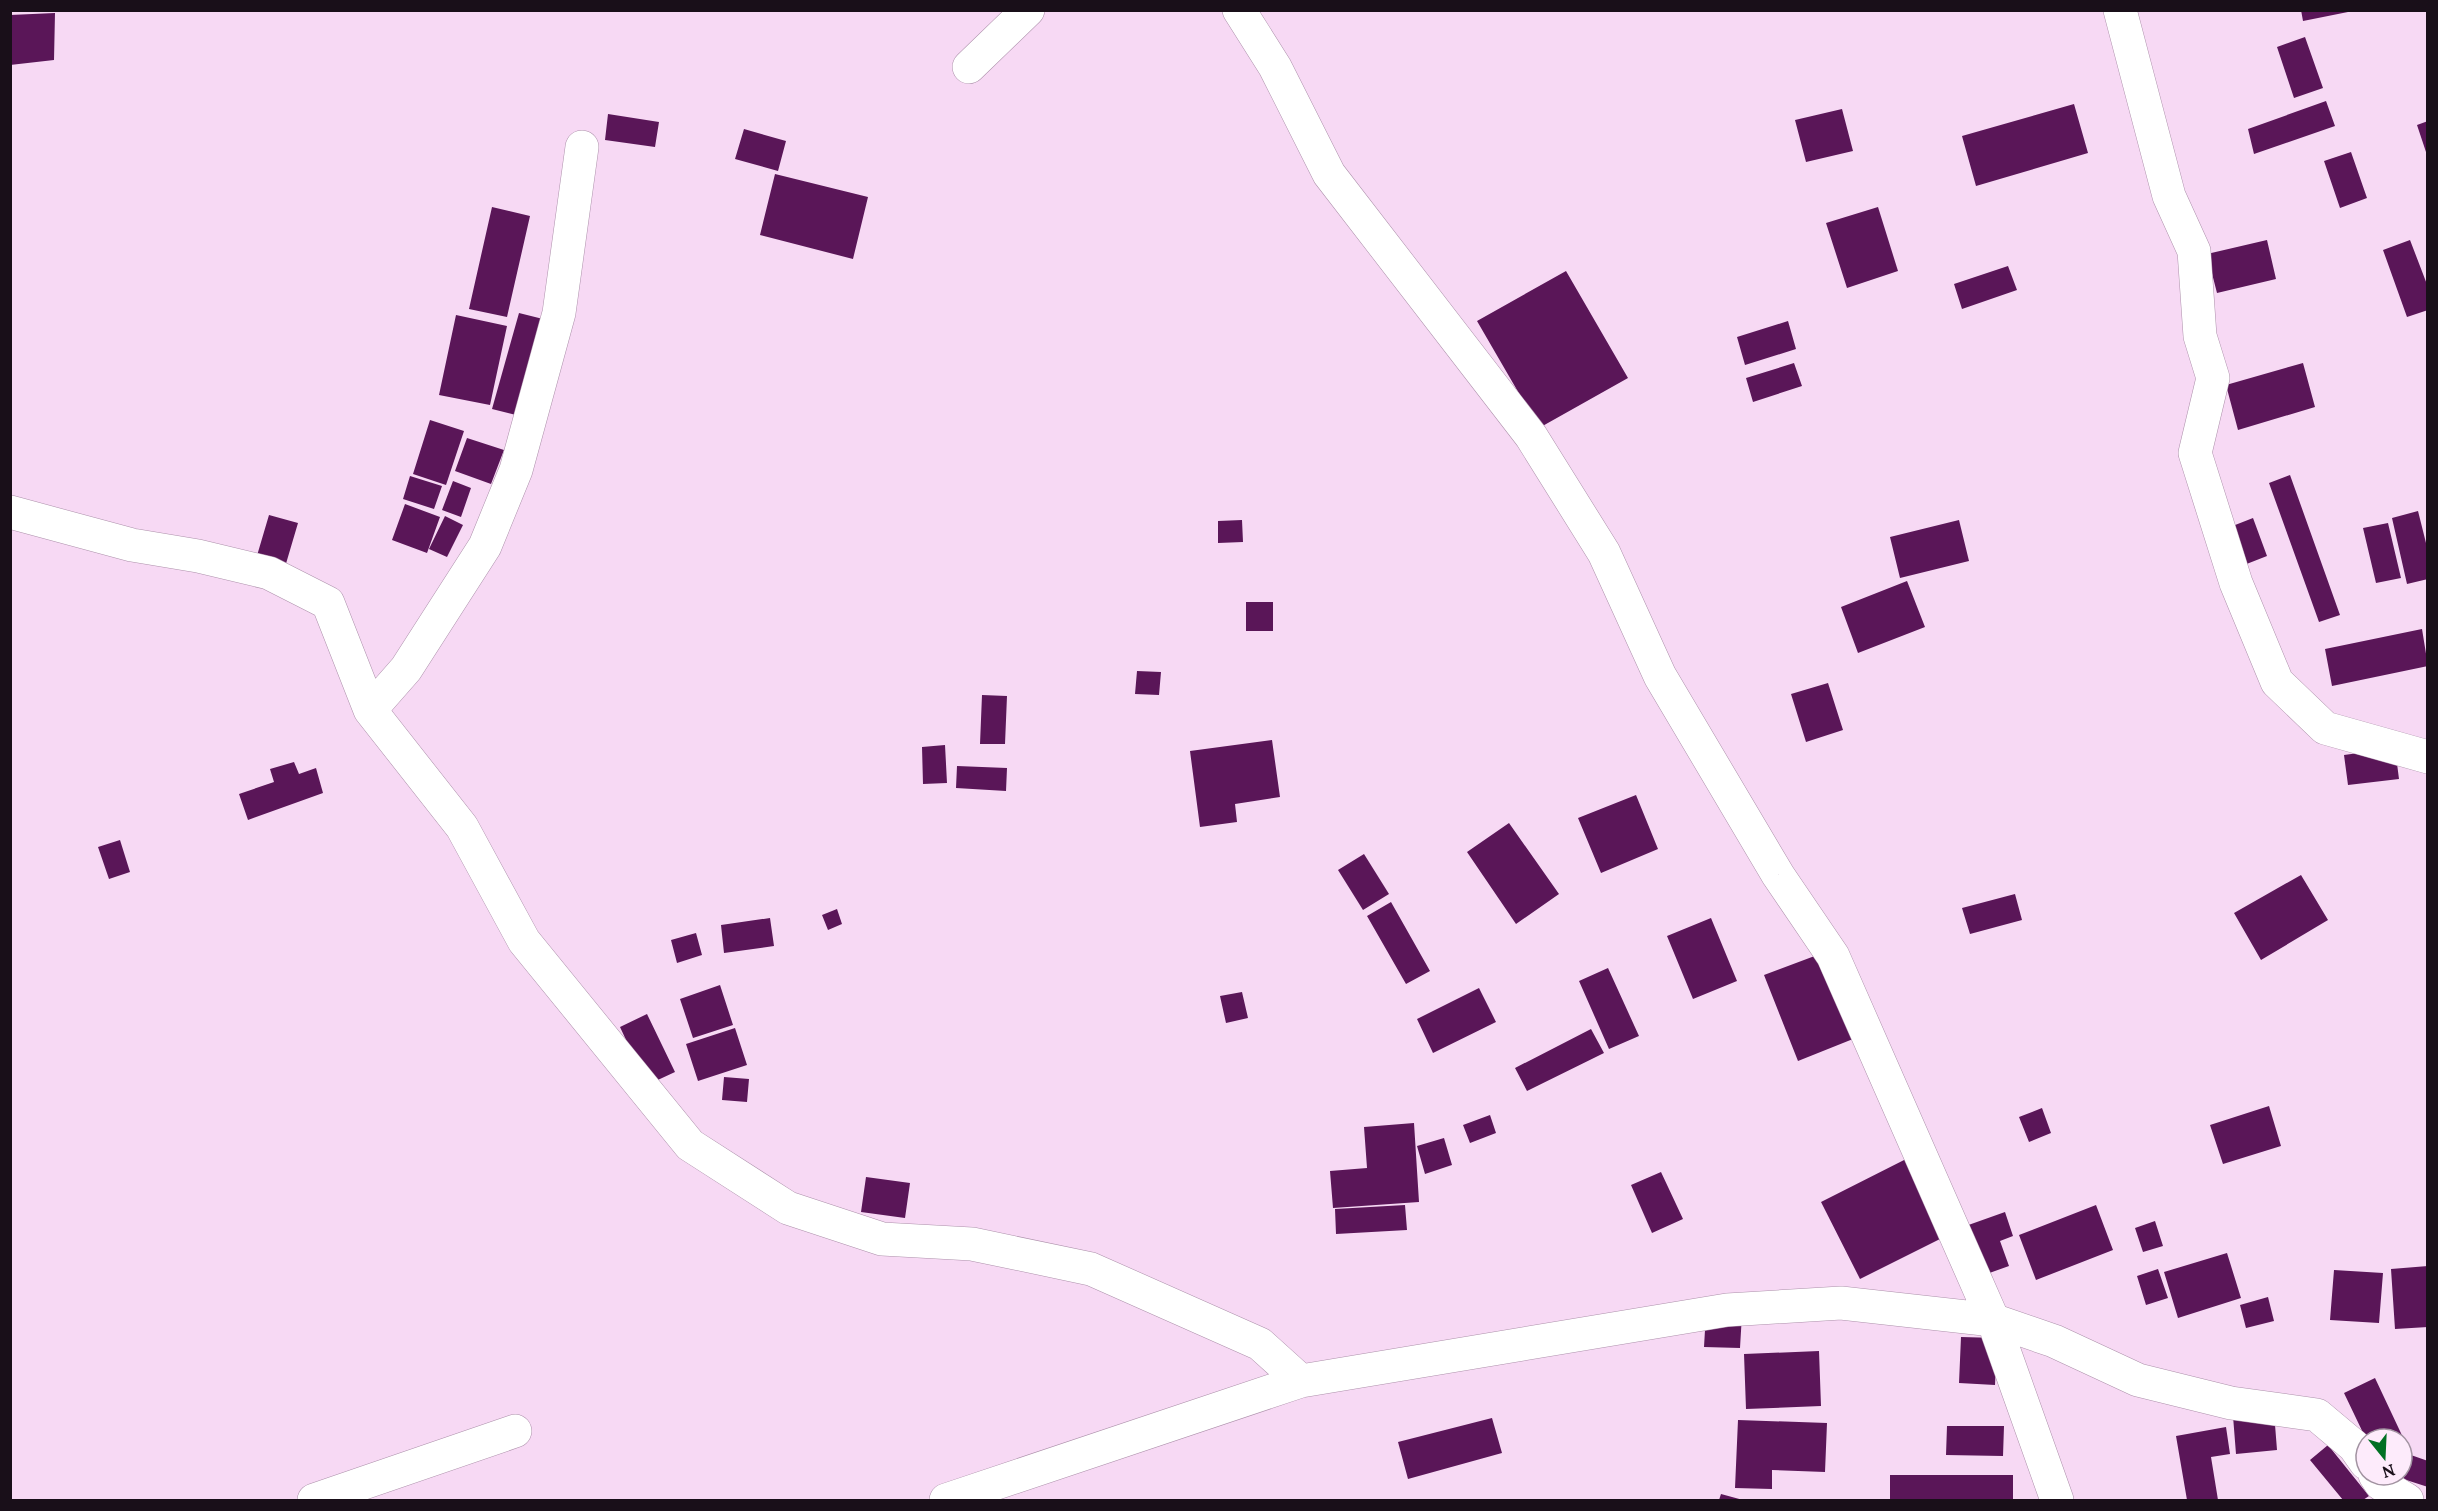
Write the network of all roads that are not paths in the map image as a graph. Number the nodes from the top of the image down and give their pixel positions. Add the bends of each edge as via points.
1 (1028, 10) edge
2 (1239, 10) edge
3 (2120, 10) edge
4 (969, 67) dead end
5 (582, 147) dead end
6 (10, 512) edge
7 (370, 711) junction
8 (2427, 757) edge
9 (1994, 1320) junction
10 (1301, 1381) junction
11 (515, 1431) dead end
12 (2354, 1446) edge
13 (2386, 1487) edge
14 (314, 1500) edge
15 (946, 1500) edge
16 (2057, 1500) edge
17 (2407, 1500) edge

1 - 4 street
2 - 9 street via 1275,67 1329,174 1531,436 1604,553 1660,676 1778,875 1833,956
3 - 8 street via 2169,196 2194,252 2200,336 2214,378 2195,453 2235,583 2277,682 2325,728
5 - 7 street via 559,313 516,470 485,546 406,669
6 - 7 street via 122,542 269,573 328,603
7 - 10 street via 462,827 524,941 690,1144 788,1208 882,1239 972,1244 1091,1269 1260,1344
9 - 10 street via 1841,1303 1727,1310
9 - 12 street via 2054,1341 2138,1380 2231,1403 2317,1415
9 - 16 street
10 - 15 street
11 - 14 street
13 - 17 street

